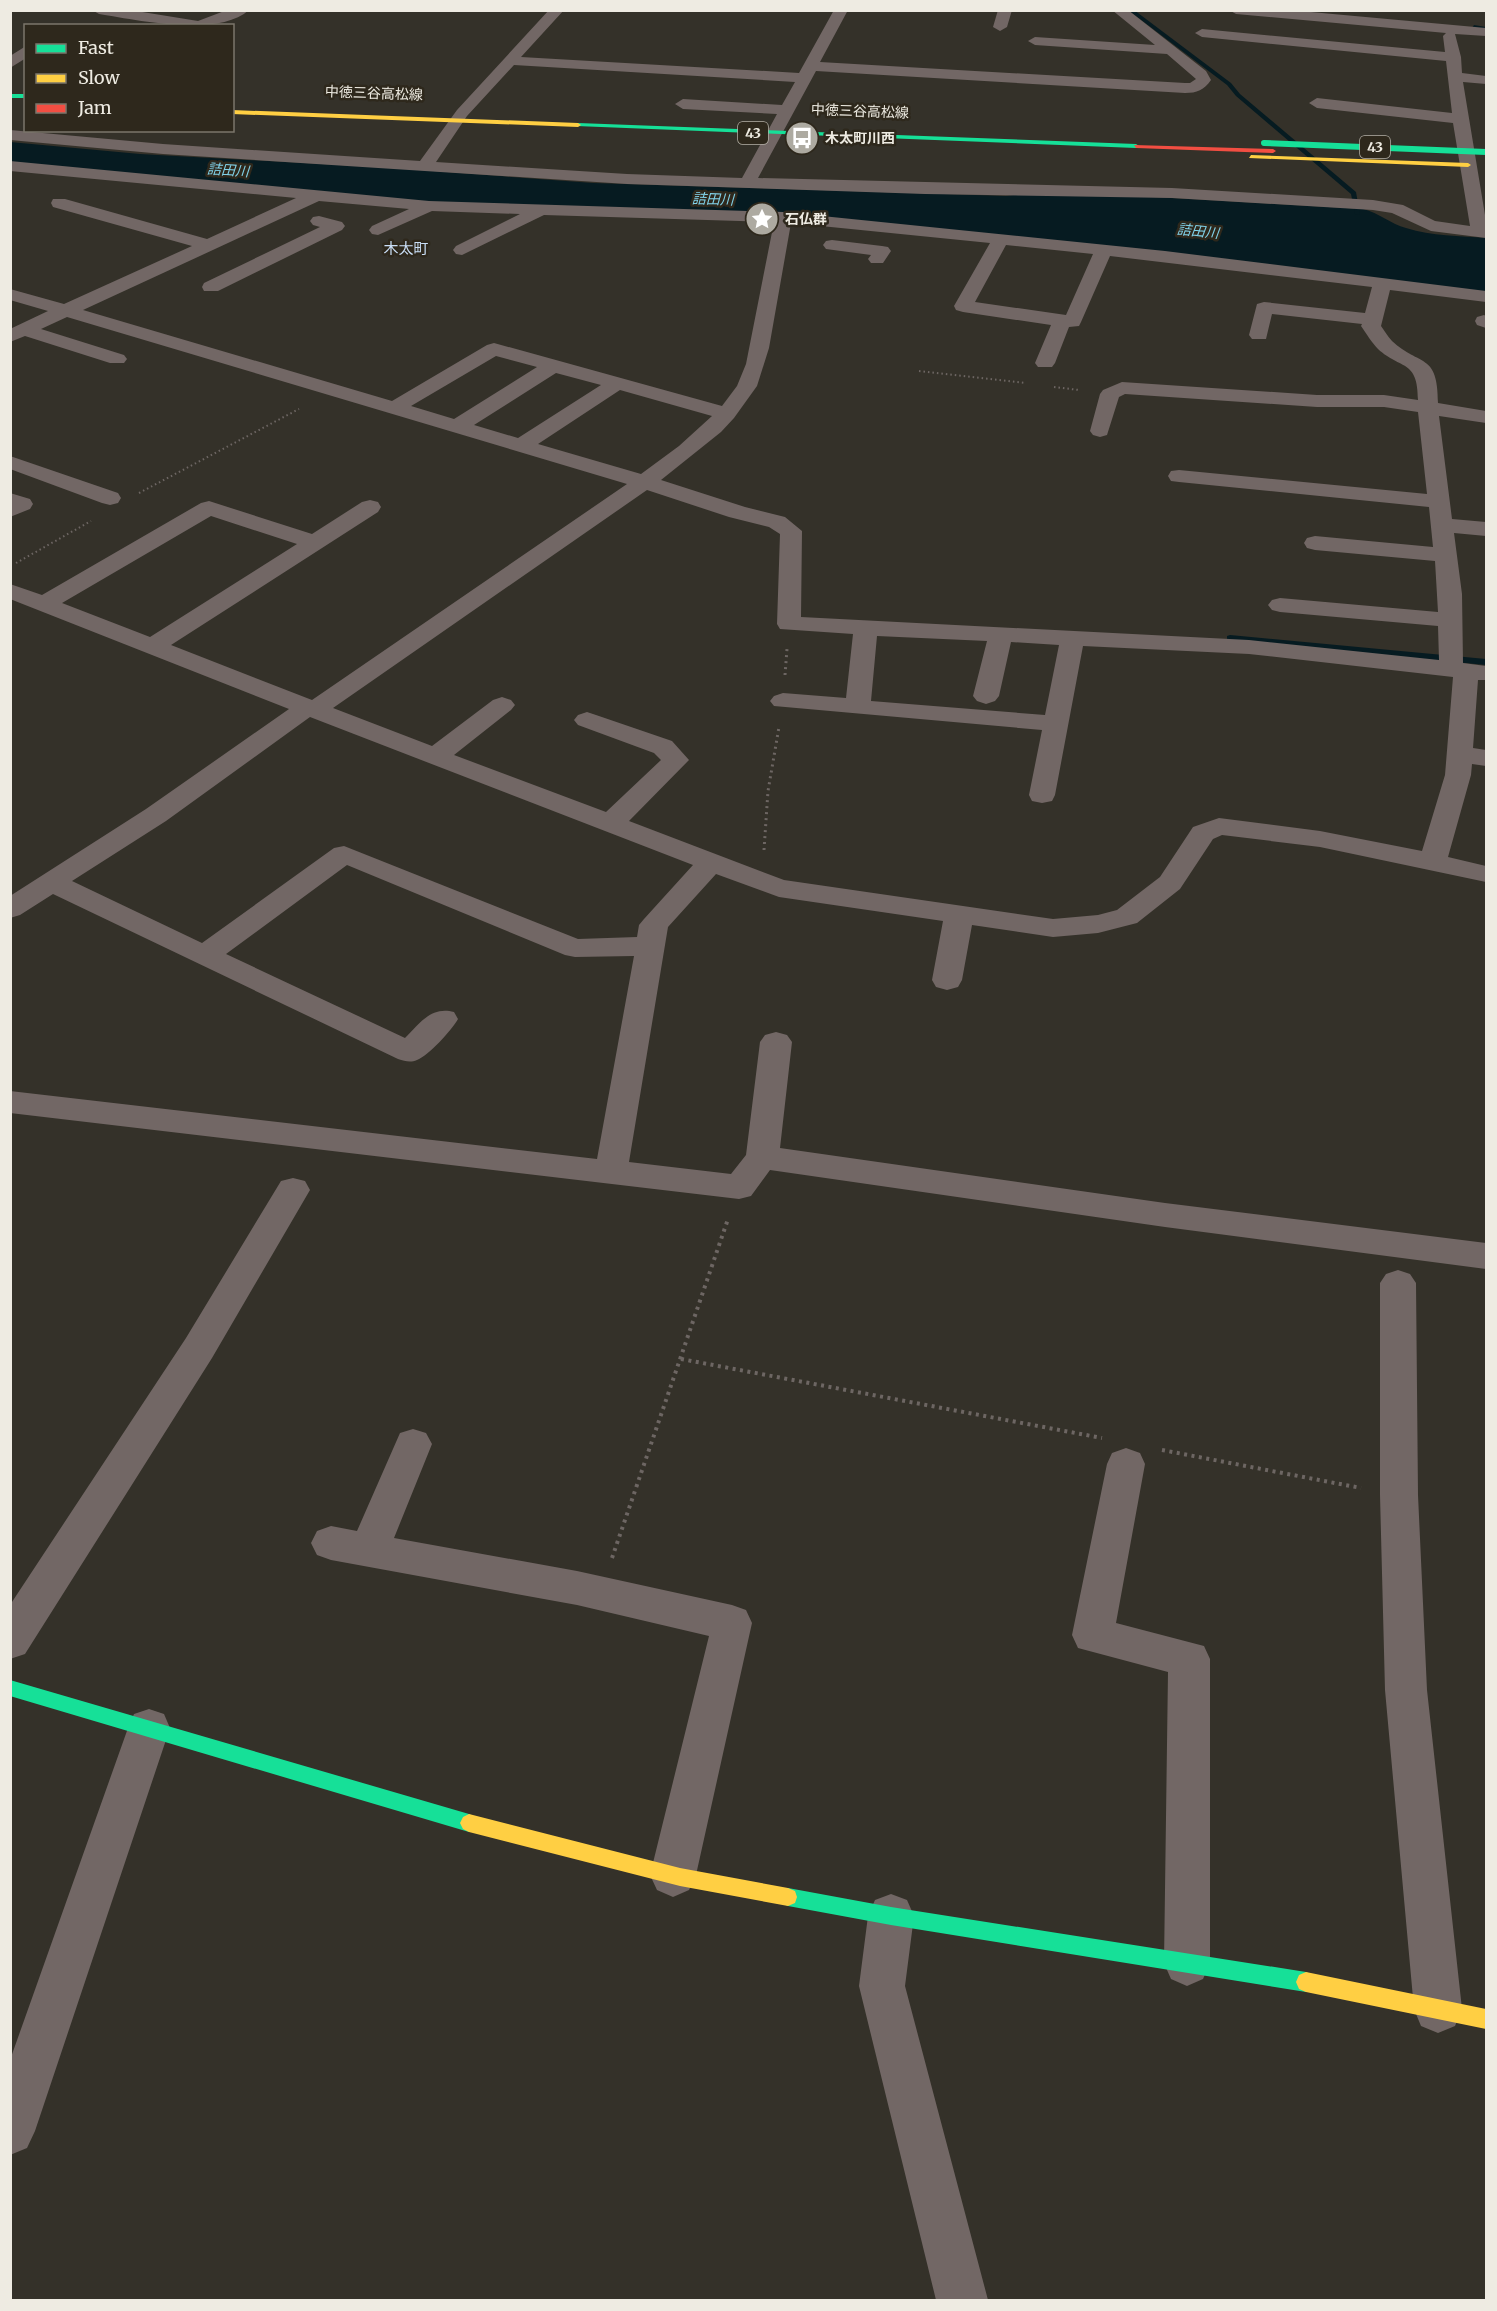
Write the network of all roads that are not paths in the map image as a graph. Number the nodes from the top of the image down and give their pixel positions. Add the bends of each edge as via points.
1 (99, 10) edge
2 (242, 10) edge
3 (557, 10) edge
4 (841, 10) edge
5 (1005, 10) edge
6 (1119, 10) edge
7 (1236, 10) edge
8 (1447, 10) edge
9 (190, 24) edge
10 (200, 24) edge
11 (1000, 27) dead end
12 (1449, 28) junction
13 (1486, 32) edge
14 (1203, 33) dead end
15 (1035, 42) dead end
16 (1169, 50) junction
17 (24, 51) edge
18 (1454, 57) junction
19 (512, 61) junction
20 (10, 64) edge
21 (609, 67) junction
22 (808, 72) junction
23 (1457, 77) junction
24 (699, 80) dead end
25 (1486, 80) edge
26 (596, 83) dead end
27 (1315, 102) dead end
28 (234, 104) edge
29 (683, 104) junction
30 (788, 110) junction
31 (234, 112) edge
32 (460, 116) junction
33 (1462, 118) junction
34 (668, 121) junction
35 (1019, 128) dead end
36 (777, 130) junction
37 (924, 130) junction
38 (10, 135) edge
39 (942, 139) junction
40 (1264, 144) junction
41 (1464, 144) junction
42 (1486, 145) edge
43 (438, 147) junction
44 (462, 148) dead end
45 (1486, 152) edge
46 (1486, 159) edge
47 (426, 164) junction
48 (1468, 165) junction
49 (10, 166) edge
50 (1486, 166) edge
51 (748, 182) junction
52 (317, 195) junction
53 (59, 203) dead end
54 (429, 206) junction
55 (541, 209) junction
56 (783, 217) junction
57 (319, 221) dead end
58 (378, 230) dead end
59 (1483, 233) edge
60 (780, 239) junction
61 (1001, 239) junction
62 (214, 242) junction
63 (462, 250) dead end
64 (1104, 250) junction
65 (882, 252) dead end
66 (276, 255) junction
67 (1383, 282) junction
68 (211, 286) dead end
69 (10, 294) edge
70 (1486, 296) edge
71 (66, 311) junction
72 (1373, 319) junction
73 (1062, 320) junction
74 (17, 333) edge
75 (1259, 335) dead end
76 (117, 359) dead end
77 (1045, 363) dead end
78 (553, 366) junction
79 (618, 383) junction
80 (394, 408) junction
81 (1428, 408) junction
82 (727, 414) junction
83 (1486, 417) edge
84 (456, 427) junction
85 (1100, 431) dead end
86 (520, 446) junction
87 (10, 462) edge
88 (1179, 476) dead end
89 (644, 482) junction
90 (110, 498) dead end
91 (10, 499) edge
92 (1440, 502) junction
93 (370, 507) dead end
94 (10, 510) edge
95 (1443, 525) junction
96 (1486, 528) edge
97 (314, 542) junction
98 (1314, 543) dead end
99 (1446, 555) junction
100 (10, 591) edge
101 (44, 604) junction
102 (1280, 605) dead end
103 (1451, 621) junction
104 (866, 628) junction
105 (1001, 634) junction
106 (1073, 637) junction
107 (152, 647) junction
108 (1468, 671) edge
109 (986, 696) dead end
110 (783, 701) road end
111 (502, 705) dead end
112 (858, 707) junction
113 (310, 709) junction
114 (587, 720) dead end
115 (1054, 723) junction
116 (1460, 754) junction
117 (436, 756) junction
118 (1486, 758) edge
119 (1042, 795) dead end
120 (610, 823) junction
121 (712, 861) junction
122 (1433, 862) junction
123 (1486, 874) edge
124 (51, 882) junction
125 (10, 909) edge
126 (959, 915) junction
127 (650, 946) junction
128 (204, 956) junction
129 (947, 980) dead end
130 (443, 1019) dead end
131 (776, 1042) dead end
132 (10, 1102) edge
133 (762, 1157) junction
134 (611, 1172) junction
135 (292, 1190) dead end
136 (1486, 1256) edge
137 (1398, 1282) dead end
138 (413, 1444) dead end
139 (1133, 1451) road end
140 (10, 1641) edge
141 (10, 1688) edge
142 (149, 1728) junction
143 (673, 1875) junction
144 (891, 1916) junction
145 (1187, 1964) junction
146 (1438, 2009) junction
147 (1486, 2019) edge
148 (10, 2132) edge
149 (962, 2301) edge

1 - 9 street
2 - 10 street
3 - 19 street
4 - 22 street
5 - 11 street
6 - 16 street
7 - 12 street
8 - 12 street
12 - 13 street
12 - 18 street
14 - 18 street
15 - 16 street
16 - 22 street via 1204,80 1194,88 1185,88
17 - 20 street
18 - 23 street
19 - 21 street
19 - 32 street
21 - 22 street
21 - 26 street
22 - 30 street
23 - 25 street
23 - 33 street
24 - 29 street
27 - 33 street via 1386,105
28 - 32 main road, 中徳三谷高松線 / 43
29 - 30 street
29 - 34 street
30 - 36 street
31 - 32 main road, 中徳三谷高松線 / 43
32 - 34 main road, 中徳三谷高松線 / 43
32 - 36 main road, 中徳三谷高松線 / 43
32 - 43 street
33 - 41 street
34 - 36 main road, 中徳三谷高松線 / 43
35 - 37 main road
36 - 37 main road, 中徳三谷高松線 / 43
36 - 39 main road, 中徳三谷高松線 / 43
36 - 51 street
37 - 40 main road, 中徳三谷高松線 / 43
38 - 47 street via 163,149
39 - 40 main road, 中徳三谷高松線 / 43
39 - 48 main road via 1066,150
40 - 41 main road
40 - 45 main road, 中徳三谷高松線 / 43, bridge
40 - 46 main road, 中徳三谷高松線 / 43
41 - 42 street
41 - 48 street
43 - 44 street
43 - 47 street
47 - 51 street via 586,176
48 - 50 street
48 - 59 street
49 - 52 street
51 - 59 street via 1172,192 1373,205 1396,209 1431,226
52 - 54 street
52 - 62 street
53 - 62 street
54 - 55 street
54 - 58 street
55 - 56 street
55 - 63 street
56 - 60 street
56 - 61 street
57 - 66 street via 336,226
60 - 65 street
60 - 82 street via 758,358 748,384
61 - 64 street
61 - 73 street via 963,306
62 - 66 street
62 - 71 street
64 - 67 street
64 - 73 street via 1072,321
66 - 68 street
67 - 70 street
67 - 72 street
69 - 71 street
71 - 74 street
71 - 80 street
72 - 75 street via 1264,309
72 - 81 street via 1371,326 1385,345 1420,366 1428,385
73 - 77 street
74 - 76 street
78 - 79 street
78 - 80 street via 494,349
78 - 84 street
79 - 82 street
79 - 86 street
80 - 84 street
81 - 83 street
81 - 85 street via 1384,401 1122,388 1110,394
81 - 92 street
82 - 89 street
84 - 86 street
86 - 89 street
87 - 90 street
88 - 92 street
89 - 104 street via 777,522 791,531 789,624
89 - 113 street
91 - 94 street via 22,504
92 - 95 street
93 - 97 street
95 - 96 street
95 - 99 street
97 - 101 street via 209,508
97 - 107 street
98 - 99 street
99 - 103 street
100 - 101 street
101 - 107 street
102 - 103 street
103 - 108 street
104 - 105 street
104 - 112 street
105 - 106 street
105 - 109 street
106 - 108 street via 1249,647
106 - 115 street
107 - 113 street
108 - 116 street
110 - 112 street
111 - 117 street
112 - 115 street
113 - 117 street
113 - 124 street
114 - 120 street via 663,747 676,760
115 - 119 street
116 - 118 street
116 - 122 street via 1458,775
117 - 120 street
120 - 121 street
121 - 126 street via 779,888
121 - 127 street via 654,925
122 - 123 street
122 - 126 street via 1320,839 1219,826 1203,833 1170,883 1127,917 1053,928
124 - 125 street
124 - 128 street
126 - 129 street
127 - 128 street via 575,948 344,854
127 - 134 street
128 - 130 street via 409,1052
131 - 133 street
132 - 134 street
133 - 134 street via 739,1187
133 - 136 street
135 - 140 street via 199,1348
137 - 146 street via 1399,1495 1406,1690
138 - 143 street via 350,1547 600,1593 732,1623
139 - 145 street via 1093,1635 1189,1659
141 - 142 main road
142 - 143 main road via 494,1830
142 - 148 street
143 - 144 main road
144 - 145 main road
144 - 149 street via 882,1986
145 - 146 main road via 1322,1985
146 - 147 main road

